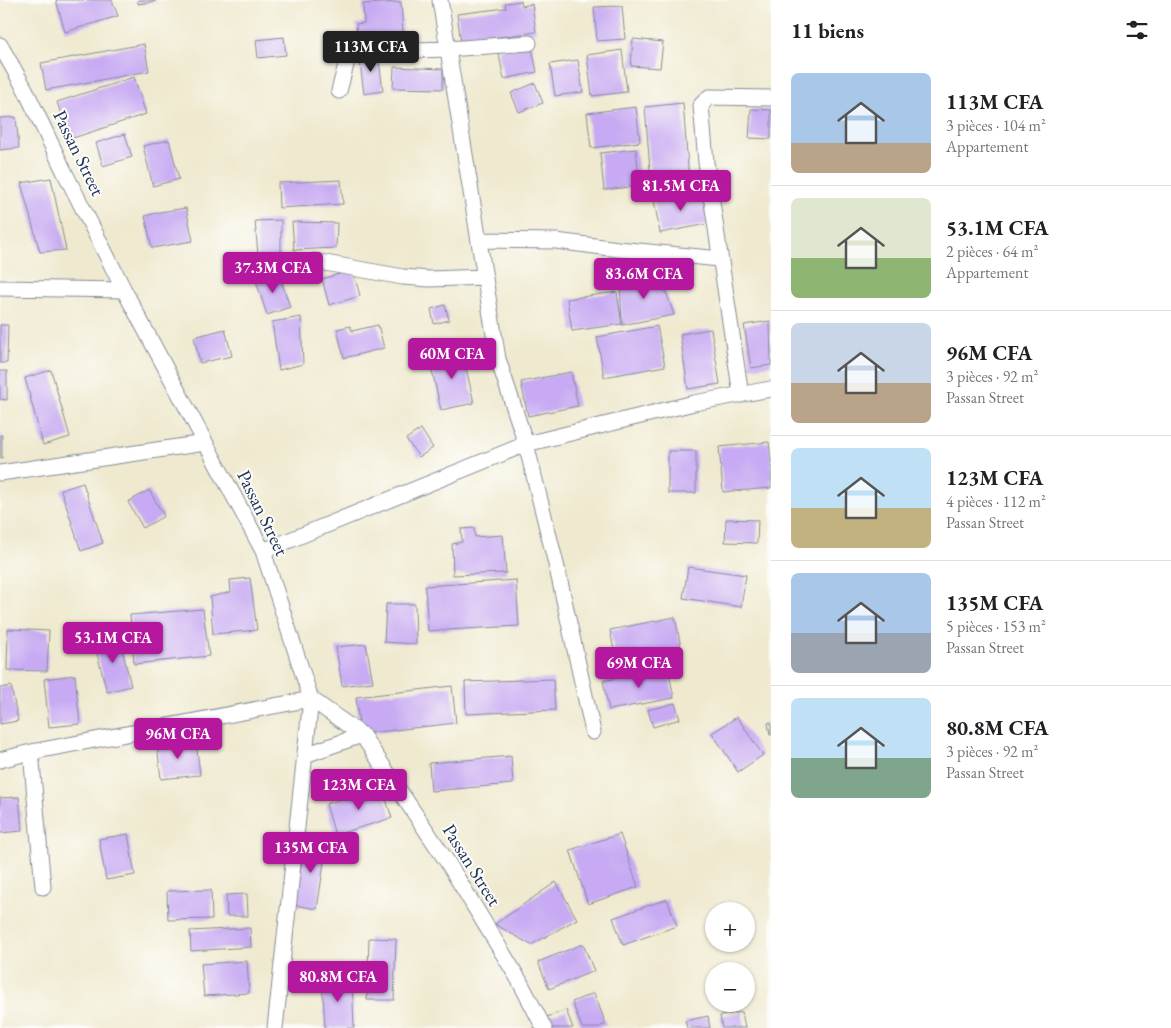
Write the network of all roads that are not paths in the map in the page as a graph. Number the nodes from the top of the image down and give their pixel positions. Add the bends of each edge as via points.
1 (440, 0) edge
2 (529, 43) dead end
3 (0, 45) edge
4 (448, 49) junction
5 (339, 91) dead end
6 (771, 98) edge
7 (479, 240) junction
8 (720, 258) junction
9 (314, 261) dead end
10 (485, 277) junction
11 (0, 288) edge
12 (124, 290) junction
13 (771, 389) edge
14 (740, 395) junction
15 (205, 443) junction
16 (526, 444) junction
17 (0, 473) edge
18 (263, 551) junction
19 (311, 699) junction
20 (593, 732) dead end
21 (362, 735) junction
22 (31, 752) junction
23 (305, 755) junction
24 (0, 760) edge
25 (43, 887) dead end
26 (275, 1028) edge
27 (544, 1028) edge

1 - 4 street
2 - 4 street
3 - 12 street, Passan Street
4 - 5 street via 353,52 348,57
4 - 7 street
6 - 8 street via 709,97 701,105
7 - 8 street via 556,241
7 - 10 street
8 - 14 street
9 - 10 street via 403,277
10 - 16 street via 498,359
11 - 12 street
12 - 15 street, Passan Street
13 - 14 street
14 - 16 street
15 - 17 street
15 - 18 street, Passan Street
16 - 18 street
16 - 20 street
18 - 19 street, Passan Street
19 - 21 street, Passan Street
19 - 22 street
19 - 23 street
21 - 23 street
21 - 27 street, Passan Street via 448,863 519,980
22 - 24 street
22 - 25 street
23 - 26 street

